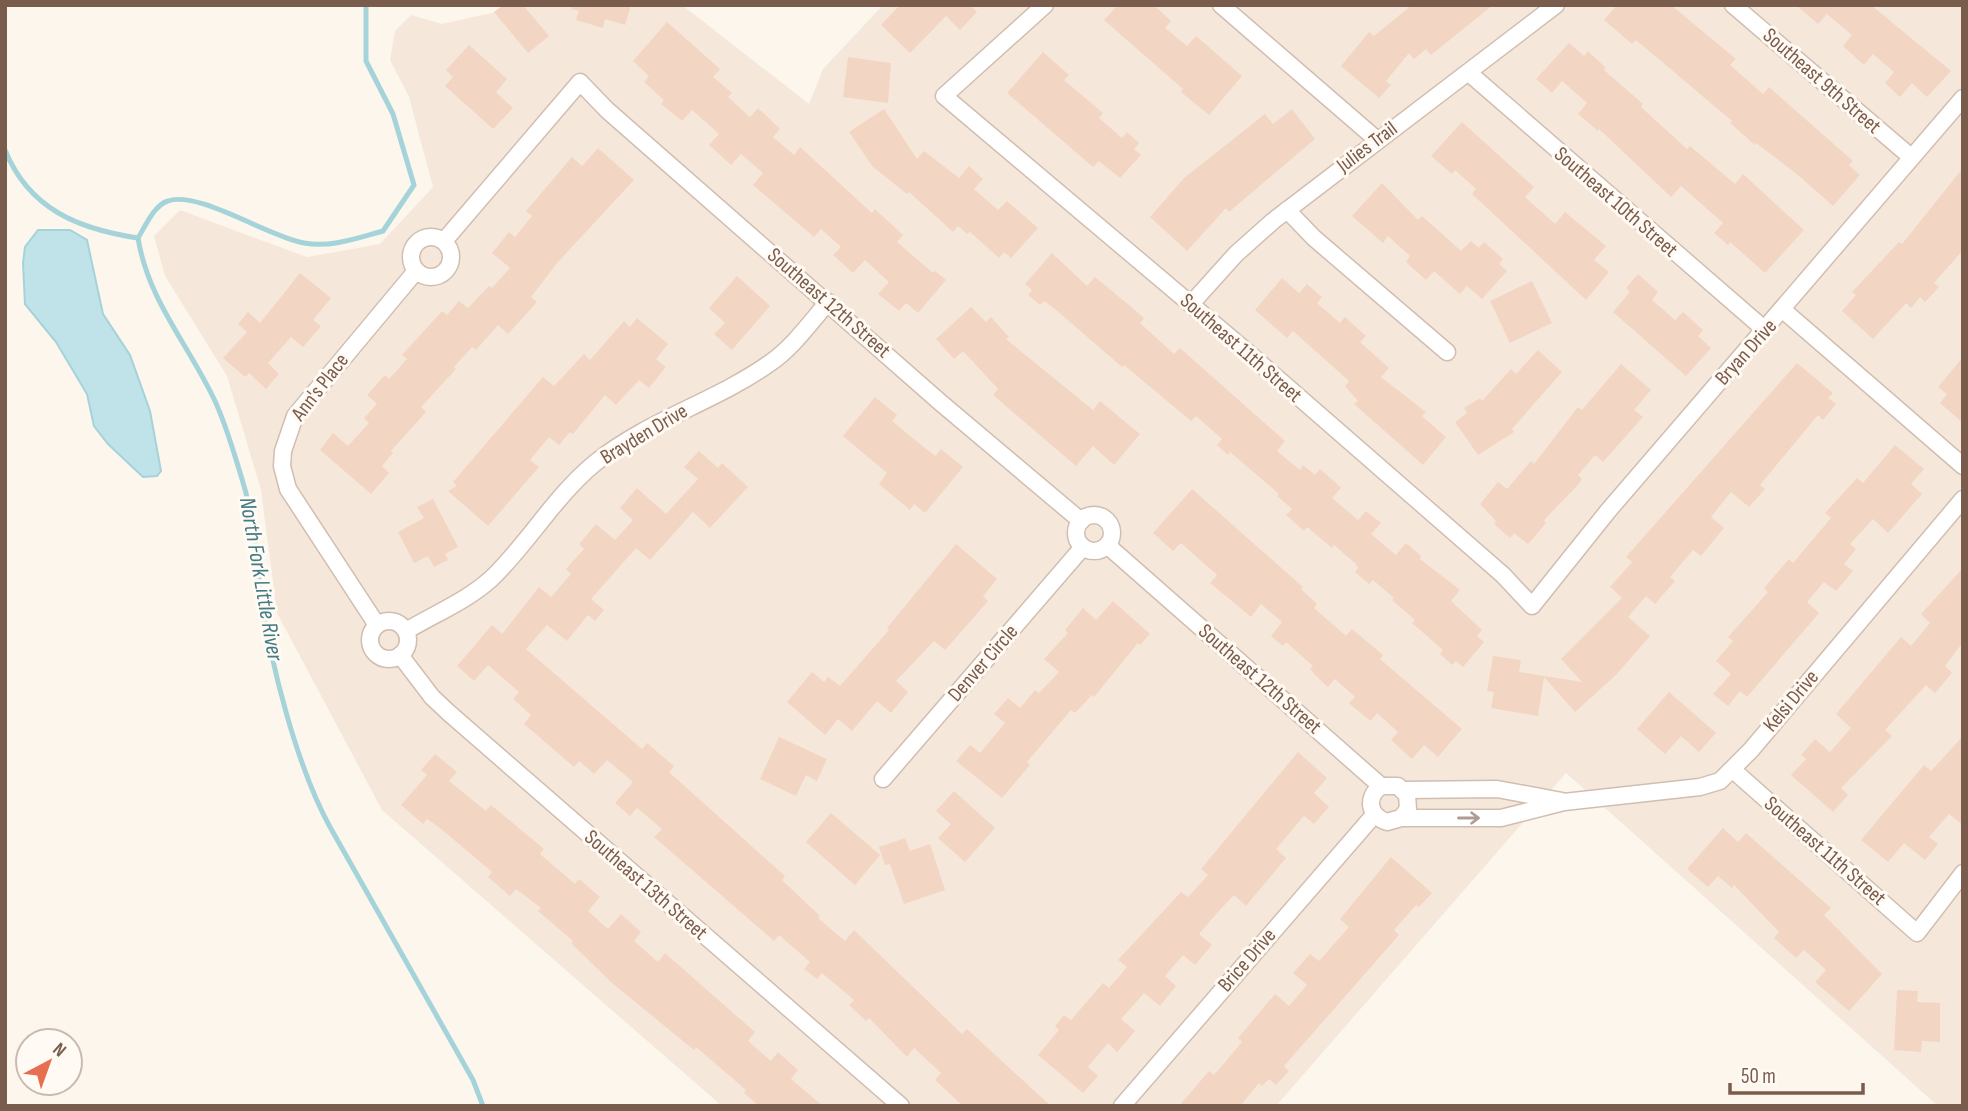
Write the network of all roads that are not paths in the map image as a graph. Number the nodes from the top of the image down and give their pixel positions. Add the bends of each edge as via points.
1 (1045, 5) edge
2 (1221, 5) edge
3 (1733, 5) edge
4 (1552, 6) edge
5 (1469, 73) junction
6 (1963, 98) edge
7 (1376, 139) junction
8 (1911, 158) junction
9 (1287, 210) junction
10 (444, 241) junction
11 (415, 271) junction
12 (828, 302) junction
13 (1191, 304) junction
14 (1783, 310) junction
15 (1764, 329) junction
16 (1447, 352) dead end
17 (1963, 466) edge
18 (1963, 499) edge
19 (1081, 521) junction
20 (1108, 546) junction
21 (1083, 547) junction
22 (1532, 607) joint
23 (377, 625) junction
24 (406, 631) junction
25 (400, 655) junction
26 (1733, 770) junction
27 (883, 779) dead end
28 (1381, 786) junction
29 (1404, 790) junction
30 (1564, 802) junction
31 (1374, 815) junction
32 (1401, 818) junction
33 (1963, 873) edge
34 (901, 1106) edge
35 (1122, 1106) edge

1 - 13 street, Southeast 11th Street via 944,96
2 - 7 street
3 - 8 street, Southeast 9th Street
4 - 5 street, Julies Trail
5 - 7 street, Julies Trail
5 - 15 street, Southeast 10th Street
6 - 8 street, Bryan Drive
7 - 9 street, Julies Trail
8 - 14 street, Bryan Drive
9 - 13 street, Julies Trail via 1236,254
9 - 16 street
10 - 11 street via 426,237 415,244 410,256
10 - 11 street via 451,263 444,274 432,278
10 - 12 street, Southeast 12th Street via 580,82
11 - 23 street, Ann's Place via 303,404 282,451 288,489
12 - 19 street, Southeast 12th Street
12 - 24 street, Brayden Drive via 794,343 768,365 640,432 595,463 492,578
13 - 22 street, Southeast 11th Street via 1503,575
14 - 15 street, Bryan Drive
14 - 17 street
15 - 22 street, Bryan Drive
18 - 26 street, Kelsi Drive
19 - 20 street via 1096,515 1108,521 1113,535
19 - 21 street via 1077,537
20 - 21 street via 1098,551
20 - 28 street, Southeast 12th Street
21 - 27 street, Denver Circle
23 - 24 street via 388,621
23 - 25 street via 370,640 375,653 391,659
24 - 25 street via 408,644
25 - 34 street, Southeast 13th Street via 449,713
26 - 30 street, Kelsi Drive via 1712,785
26 - 33 street, Southeast 11th Street via 1917,933
28 - 29 street via 1391,784
28 - 31 street via 1370,800
29 - 30 street, Kelsi Drive via 1497,789
29 - 32 street via 1408,801
32 -> 30 street, Kelsi Drive via 1502,818
31 - 32 street via 1387,822
31 - 35 street, Brice Drive

